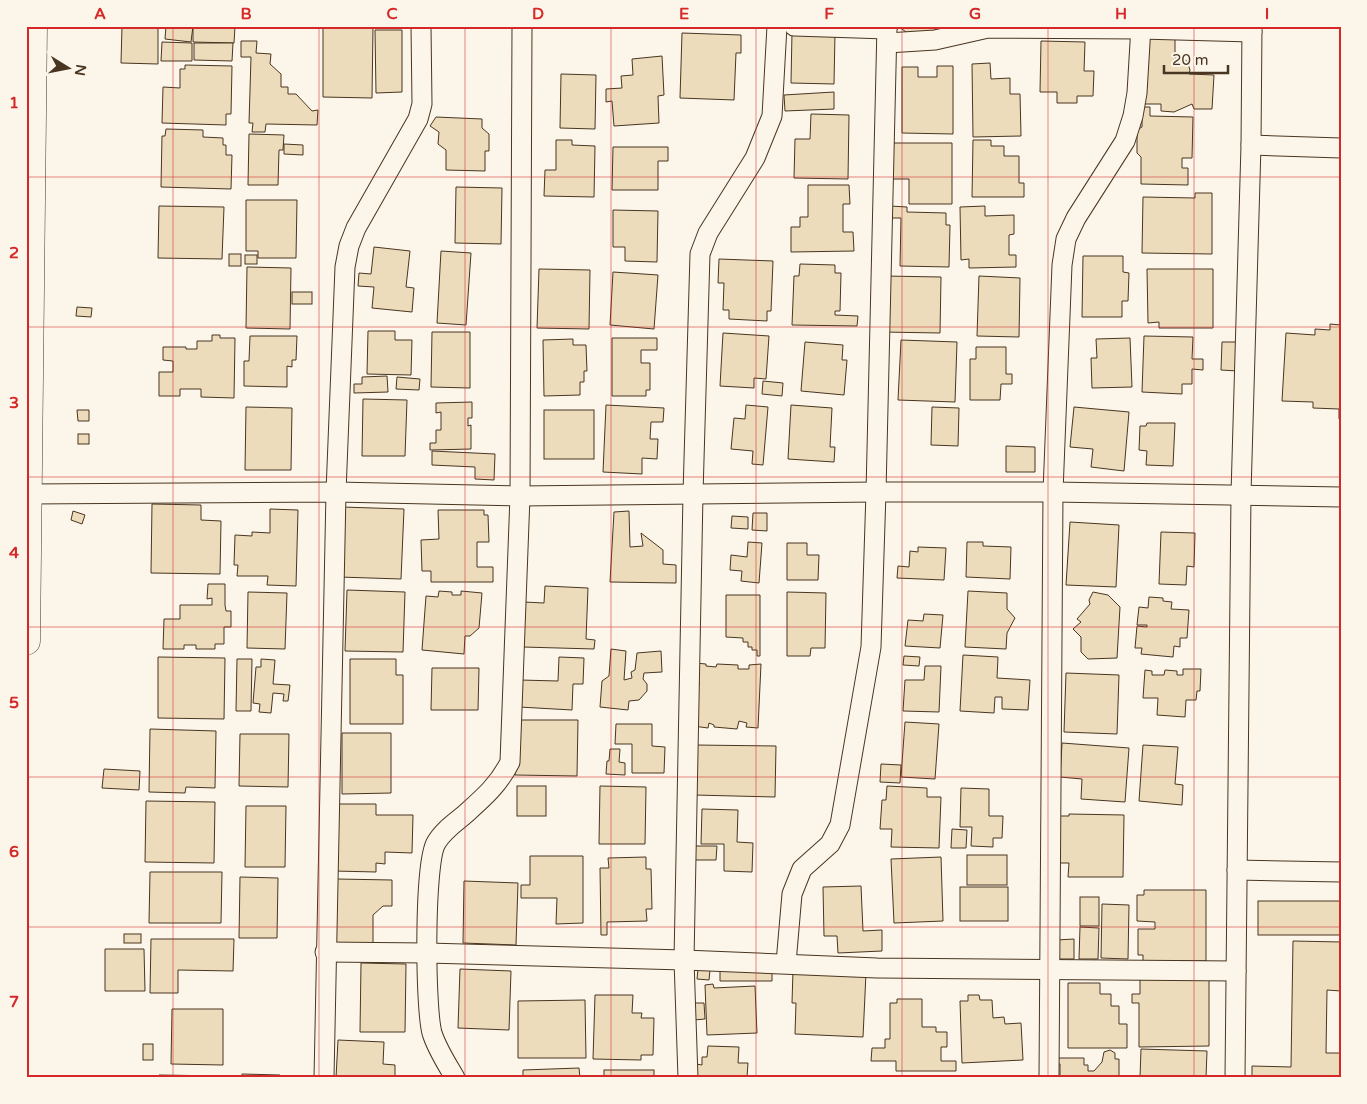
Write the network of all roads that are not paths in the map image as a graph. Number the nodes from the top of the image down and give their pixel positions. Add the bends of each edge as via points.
1 (33, 26) edge
2 (421, 26) edge
3 (522, 26) edge
4 (777, 26) edge
5 (794, 26) edge
6 (1141, 28) edge
7 (1252, 29) edge
8 (887, 33) edge
9 (1251, 145) junction
10 (1341, 148) edge
11 (336, 492) junction
12 (876, 492) junction
13 (1053, 492) junction
14 (28, 494) junction
15 (693, 494) junction
16 (1240, 494) junction
17 (520, 496) junction
18 (1341, 497) edge
19 (26, 641) edge
20 (1237, 870) junction
21 (1341, 872) edge
22 (326, 952) junction
23 (427, 953) junction
24 (684, 960) junction
25 (786, 962) junction
26 (1049, 969) junction
27 (1236, 971) junction
28 (324, 1078) edge
29 (455, 1078) edge
30 (688, 1078) edge
31 (1049, 1078) edge
32 (1236, 1078) edge

1 - 14 highway
2 - 11 street via 422,104 418,119 356,228 345,267
3 - 17 street
4 - 15 street via 772,116 755,158 708,233 700,254
5 - 8 street
6 - 7 street
6 - 8 street via 988,28 935,40
6 - 13 street via 1137,93 1125,141 1066,239 1062,264
7 - 9 street
8 - 12 street
9 - 10 street
9 - 16 street
11 - 14 street
11 - 17 street
11 - 22 street
12 - 13 street
12 - 15 street
12 - 25 street via 871,647 840,825 830,844 802,869 792,894
13 - 16 street
13 - 26 street
14 - 19 highway
15 - 17 street
15 - 24 street
16 - 18 street
16 - 20 street
17 - 23 street via 510,762 502,778 487,795 446,830 436,844 430,863
20 - 21 street
20 - 27 street
22 - 23 street
22 - 28 street
23 - 24 street
23 - 29 street via 432,1034
24 - 25 street
24 - 30 street
25 - 26 street via 877,968
26 - 27 street
26 - 31 street
27 - 32 street

